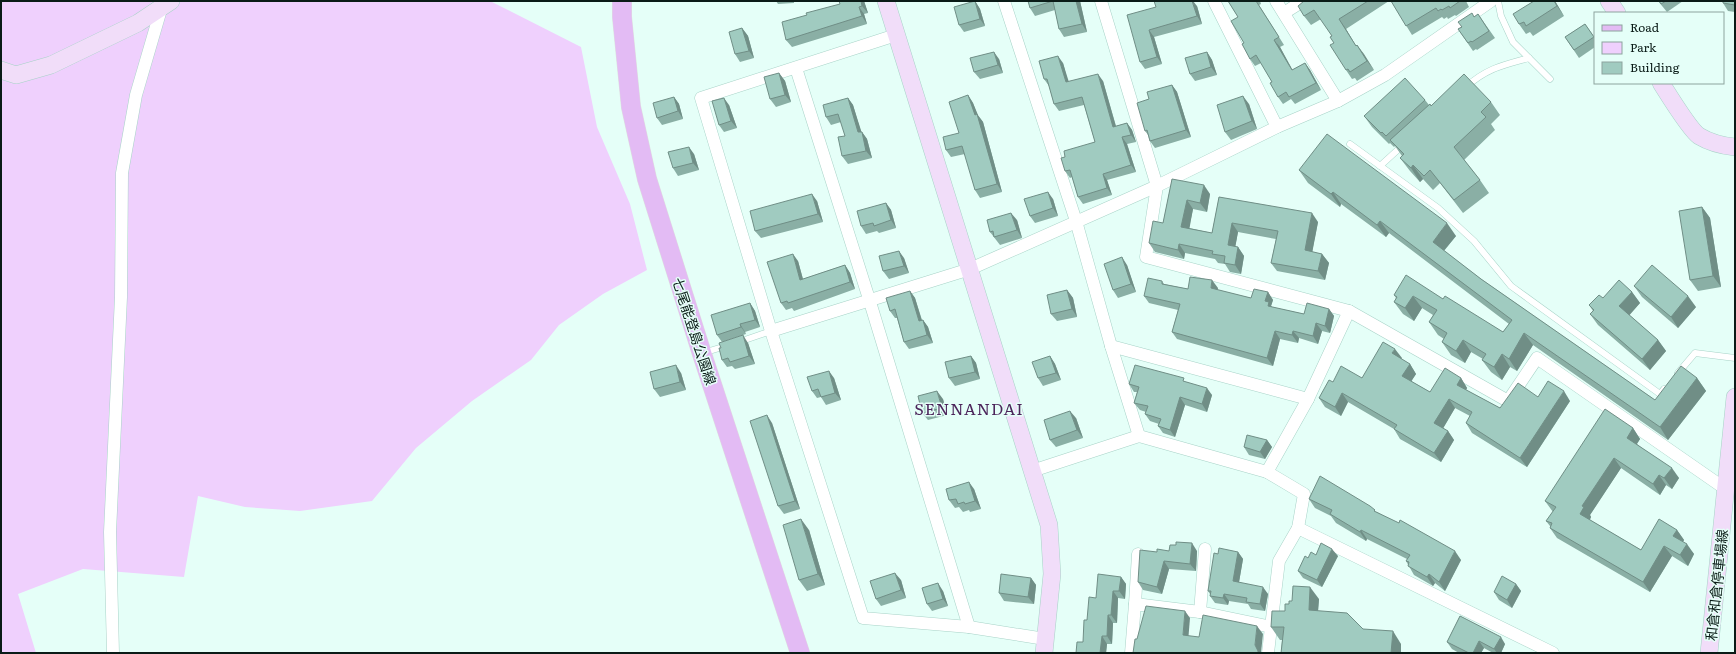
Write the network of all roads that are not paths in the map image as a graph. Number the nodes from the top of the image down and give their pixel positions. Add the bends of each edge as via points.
1 (622, 1) edge
2 (886, 1) edge
3 (1004, 1) edge
4 (1101, 1) edge
5 (1214, 1) edge
6 (1276, 1) edge
7 (1303, 1) edge
8 (1609, 1) edge
9 (1490, 2) edge
10 (166, 3) edge
11 (1616, 12) edge
12 (1284, 13) junction
13 (896, 35) junction
14 (1529, 58) junction
15 (796, 68) junction
16 (1, 70) edge
17 (1550, 79) dead end
18 (1662, 84) edge
19 (1461, 91) edge
20 (1338, 100) junction
21 (1277, 127) junction
22 (1409, 139) edge
23 (1350, 144) dead end
24 (1735, 147) edge
25 (1380, 166) junction
26 (1158, 186) junction
27 (1076, 221) junction
28 (970, 270) junction
29 (870, 302) junction
30 (1349, 311) junction
31 (772, 332) junction
32 (1111, 346) junction
33 (702, 354) junction
34 (1735, 358) edge
35 (1675, 376) edge
36 (1670, 382) edge
37 (1735, 398) edge
38 (1308, 399) junction
39 (1139, 436) junction
40 (1032, 471) junction
41 (1267, 472) junction
42 (1727, 490) junction
43 (1298, 528) junction
44 (1205, 549) dead end
45 (1138, 554) edge
46 (1135, 604) junction
47 (1200, 612) junction
48 (969, 627) junction
49 (1271, 627) junction
50 (1045, 646) edge
51 (113, 653) edge
52 (800, 653) edge
53 (1131, 653) edge
54 (1268, 653) edge
55 (1553, 653) edge
56 (1709, 653) edge

1 - 33 main road, 七尾能登島公園線 via 631,107 647,179
2 - 13 street
3 - 27 street
4 - 26 street
5 - 21 street
6 - 12 street
7 - 12 street
8 - 11 street
9 - 14 lane via 1501,16 1513,42
9 - 20 street via 1385,75
10 - 16 street via 138,23 51,66 16,75
10 - 51 street via 136,95 122,173 121,297 110,532
12 - 20 street
13 - 15 street
13 - 28 street
14 - 17 lane
14 - 19 lane via 1479,75
15 - 29 street
15 - 31 street via 701,98
18 - 24 street via 1699,136
20 - 21 street
21 - 26 street
22 - 25 lane
23 - 25 lane
25 - 36 lane via 1438,208 1474,241 1511,286 1660,394
26 - 27 street
26 - 30 street via 1146,257
27 - 28 street
27 - 32 street
28 - 29 street
28 - 40 street
29 - 31 street
29 - 48 street
30 - 38 street
30 - 42 street via 1508,401 1537,358
31 - 33 lane
31 - 48 street via 863,618
32 - 38 street
32 - 39 street
33 - 52 main road, 七尾能登島公園線
34 - 35 lane via 1695,353
37 - 42 street, 和倉和倉停車場線
38 - 41 street
39 - 40 street
39 - 41 street
40 - 50 street via 1049,525 1052,574
41 - 43 street via 1304,494
42 - 56 street, 和倉和倉停車場線
43 - 49 street via 1280,561
43 - 55 street
44 - 47 street
45 - 46 street
46 - 47 street
46 - 53 street
47 - 49 street
48 - 50 street
49 - 54 street

